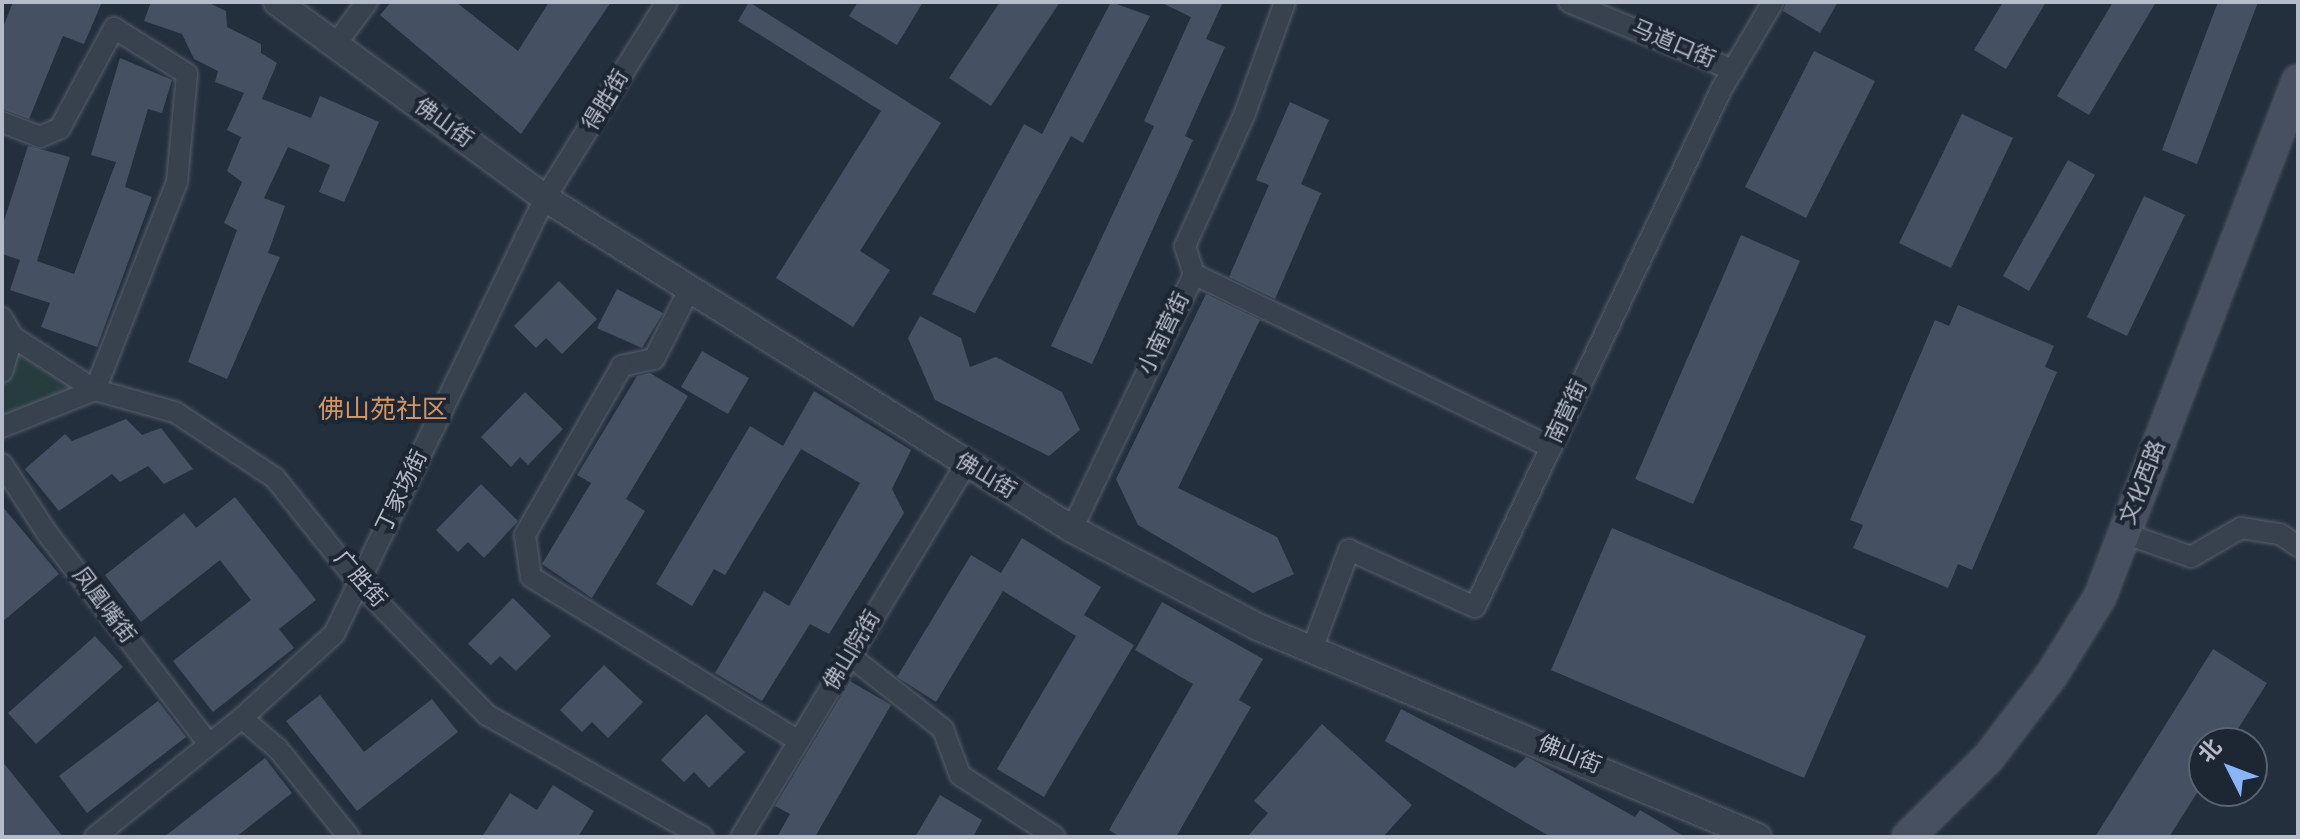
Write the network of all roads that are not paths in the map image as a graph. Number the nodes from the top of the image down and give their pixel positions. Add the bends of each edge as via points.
1 (277, 2) edge
2 (367, 2) edge
3 (667, 2) edge
4 (1285, 2) edge
5 (1569, 2) edge
6 (1773, 2) edge
7 (335, 45) junction
8 (1733, 70) junction
9 (2298, 81) edge
10 (2, 122) edge
11 (545, 198) junction
12 (1194, 274) junction
13 (688, 292) junction
14 (2, 318) edge
15 (13, 337) junction
16 (2, 372) edge
17 (95, 390) junction
18 (2, 427) edge
19 (1551, 447) junction
20 (2, 464) edge
21 (965, 465) junction
22 (1072, 529) junction
23 (2124, 533) junction
24 (2298, 546) edge
25 (359, 583) junction
26 (1312, 649) junction
27 (850, 656) junction
28 (242, 718) junction
29 (799, 741) junction
30 (209, 744) junction
31 (95, 837) edge
32 (349, 837) edge
33 (703, 837) edge
34 (741, 837) edge
35 (1055, 837) edge
36 (1758, 837) edge
37 (1908, 837) edge

1 - 7 street, 佛山街
2 - 7 street
3 - 11 street, 得胜街
4 - 12 street, 小南营街 via 1245,113 1185,246
5 - 8 street, 马道口街
6 - 8 street, 南营街
7 - 11 street, 佛山街
8 - 19 street, 南营街
9 - 23 main road, 文化西路
10 - 17 street via 40,137 60,128 114,28 187,74 177,182
11 - 13 street, 佛山街
11 - 25 street, 丁家场街
12 - 19 street
12 - 22 street, 小南营街
13 - 21 street, 佛山街
13 - 29 street via 654,359 622,366 525,535 531,577
14 - 15 street
15 - 16 street
15 - 17 street, 广胜街
17 - 18 street
17 - 25 street, 广胜街 via 175,412 275,478
19 - 26 street, 南营街 via 1475,607 1349,550
20 - 30 street, 凤凰嘴街 via 47,533
21 - 22 street, 佛山街
21 - 27 street, 佛山院街
22 - 26 street, 佛山街 via 1258,627
23 - 24 street via 2191,557 2241,528 2280,534
23 - 37 main road, 文化西路 via 2100,597 2051,676 1989,757
25 - 28 street, 丁家场街 via 334,634
25 - 33 street, 广胜街 via 487,715
26 - 36 street, 佛山街
27 - 29 street, 佛山院街
27 - 35 street via 943,729 960,775
28 - 30 street, 丁家场街
28 - 32 street via 278,749
29 - 34 street, 佛山院街
30 - 31 street, 丁家场街

